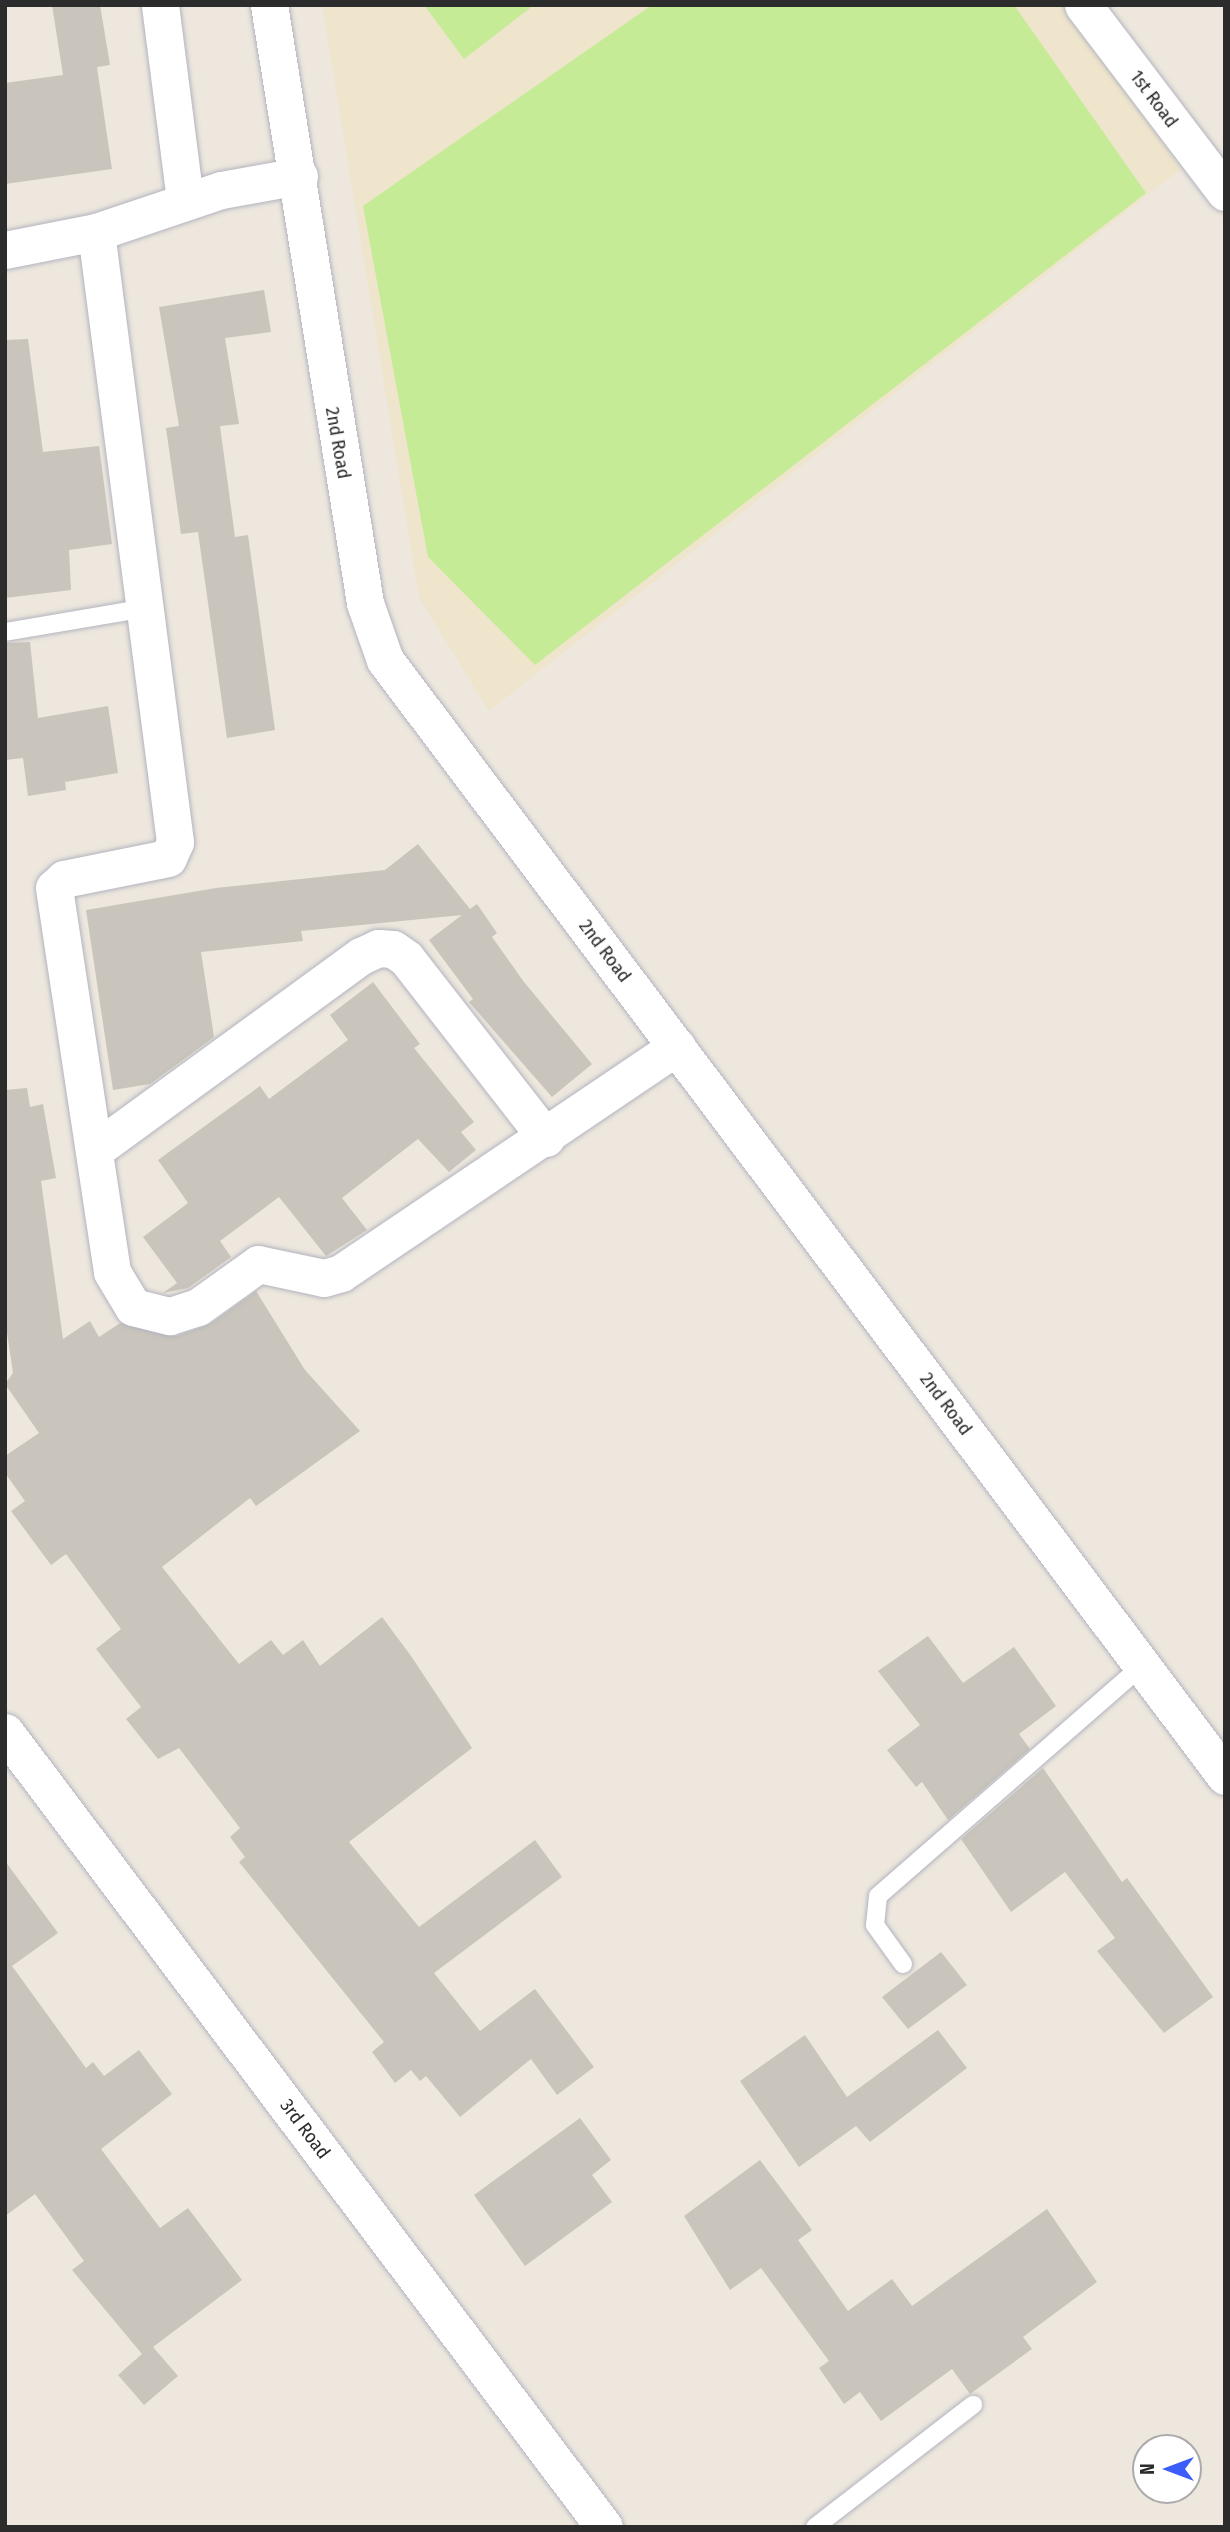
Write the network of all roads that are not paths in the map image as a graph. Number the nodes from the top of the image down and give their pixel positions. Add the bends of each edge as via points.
1 (160, 5) edge
2 (269, 5) edge
3 (1083, 5) edge
4 (299, 176) junction
5 (1225, 192) edge
6 (185, 201) junction
7 (96, 232) junction
8 (5, 250) edge
9 (141, 609) junction
10 (5, 632) edge
11 (677, 1046) junction
12 (546, 1138) junction
13 (96, 1149) junction
14 (1142, 1666) junction
15 (5, 1732) edge
16 (1225, 1776) edge
17 (903, 1964) dead end
18 (973, 2405) dead end
19 (604, 2527) edge
20 (815, 2527) edge

1 - 6 street
2 - 4 street, 2nd Road
3 - 5 street, 1st Road
4 - 6 street
4 - 11 street, 2nd Road via 328,385 365,603 377,644 402,685
6 - 7 street
7 - 8 street
7 - 9 street
9 - 10 lane
9 - 13 street via 175,849 168,858 64,880 53,895
11 - 12 street
11 - 14 street, 2nd Road
12 - 13 street via 406,958 393,949 378,948
12 - 13 street via 341,1273 324,1278 258,1264 198,1307 170,1316 133,1307 112,1272
14 - 16 street, 2nd Road
14 - 17 lane via 878,1896 875,1925
15 - 19 street, 3rd Road
18 - 20 lane

